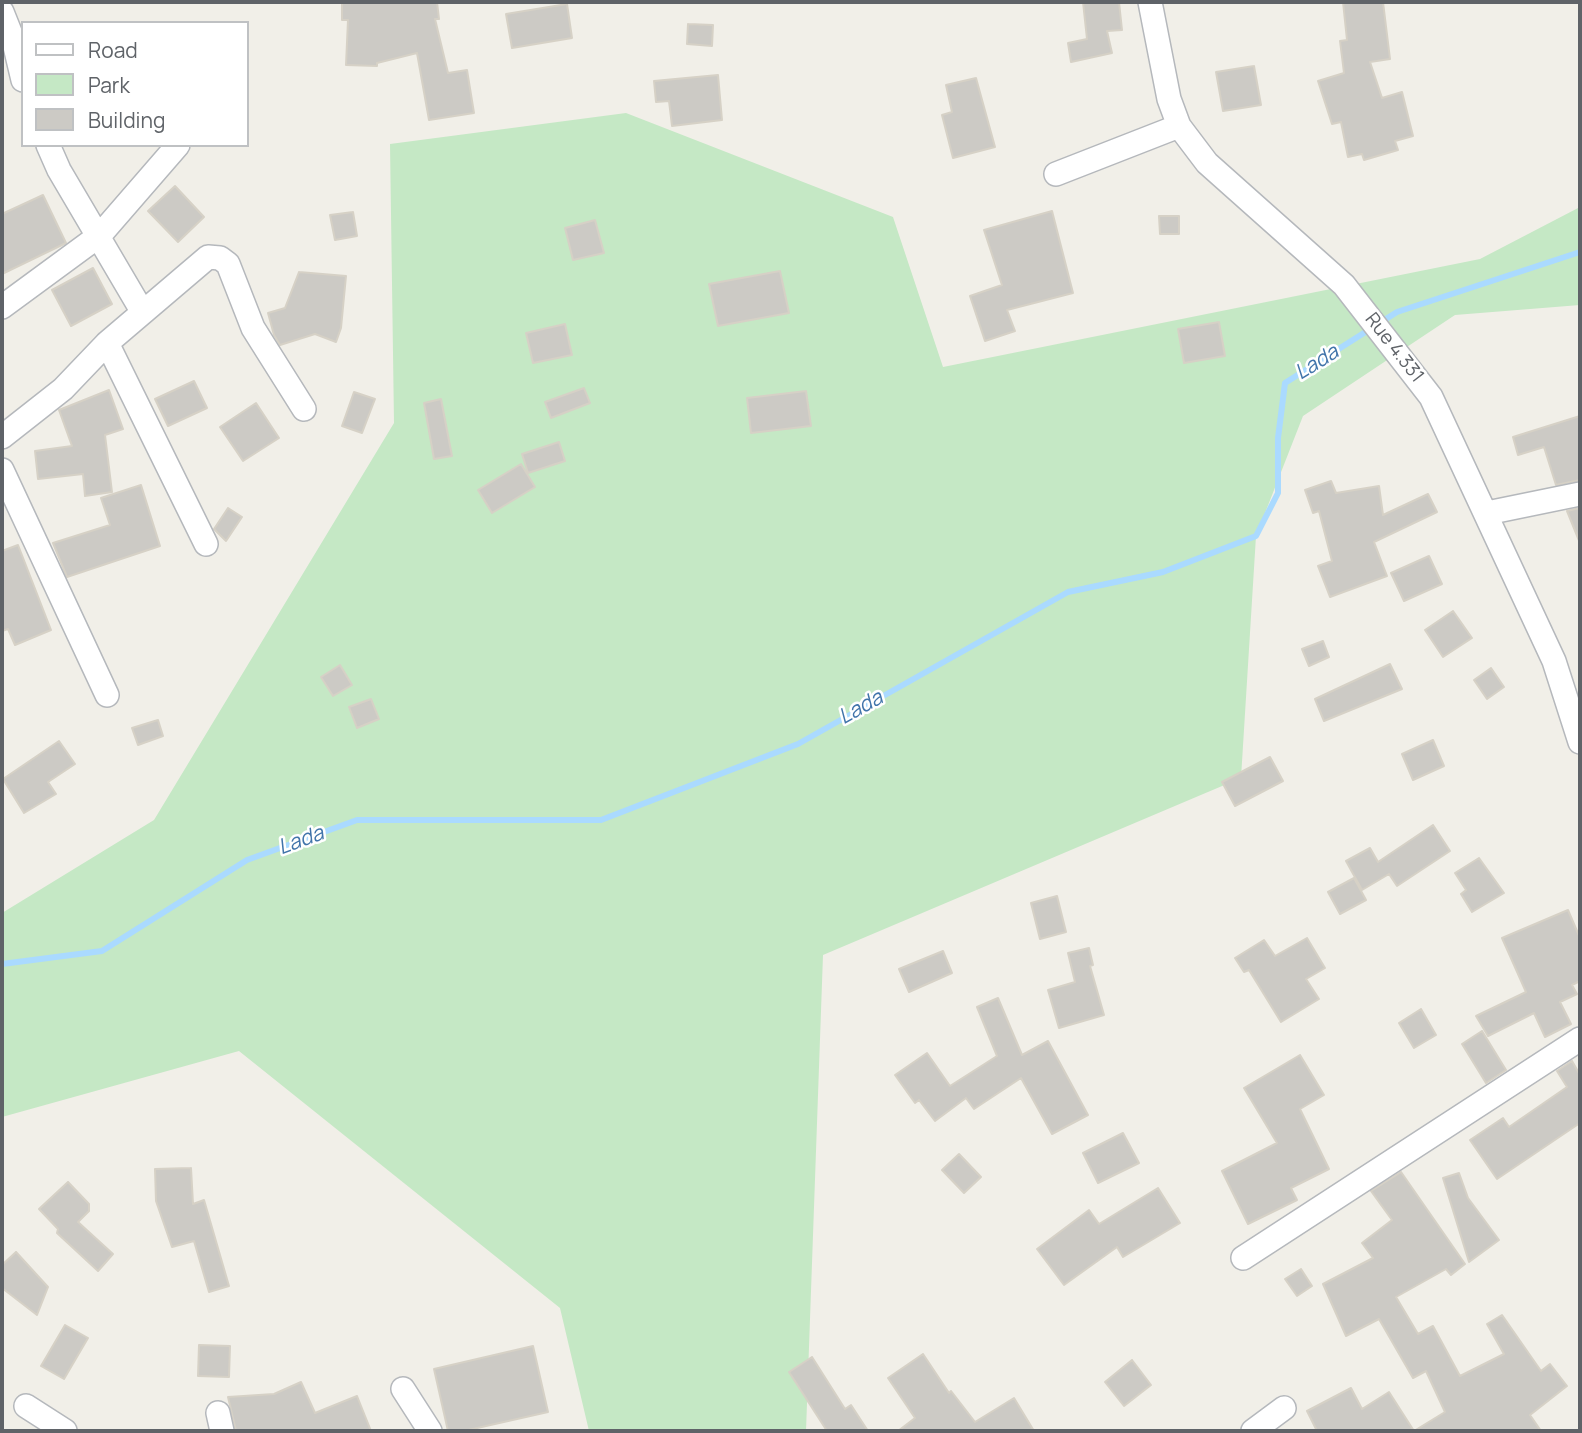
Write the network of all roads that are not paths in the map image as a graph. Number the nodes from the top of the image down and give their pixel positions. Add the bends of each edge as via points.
1 (1153, 2) edge
2 (2, 12) edge
3 (21, 70) edge
4 (1179, 125) junction
5 (49, 147) edge
6 (176, 147) edge
7 (1056, 174) dead end
8 (100, 235) junction
9 (2, 307) edge
10 (142, 312) junction
11 (107, 343) junction
12 (304, 409) dead end
13 (2, 437) edge
14 (2, 470) edge
15 (1580, 494) edge
16 (1487, 513) junction
17 (206, 544) dead end
18 (107, 695) dead end
19 (1580, 742) edge
20 (1580, 1040) edge
21 (1242, 1258) dead end
22 (403, 1389) dead end
23 (26, 1406) dead end
24 (1284, 1408) dead end
25 (65, 1431) edge
26 (430, 1431) edge
27 (1253, 1431) edge

1 - 4 street, Rue 4.331 via 1169,99
2 - 3 street
4 - 7 street
4 - 16 street, Rue 4.331 via 1206,163 1343,285 1389,340 1431,397
5 - 8 street
6 - 8 street
8 - 9 street
8 - 10 street
10 - 11 street
10 - 12 street via 208,257 220,258 228,264 253,328
11 - 13 street via 63,389
11 - 17 street
14 - 18 street
15 - 16 street
16 - 19 street, Rue 4.331 via 1554,661
20 - 21 street
22 - 26 street
23 - 25 street
24 - 27 street

